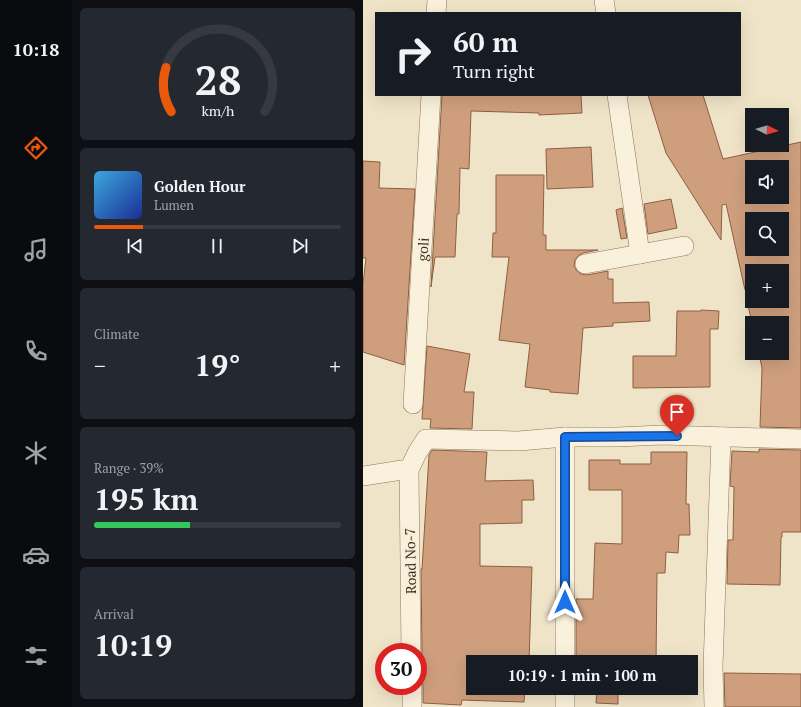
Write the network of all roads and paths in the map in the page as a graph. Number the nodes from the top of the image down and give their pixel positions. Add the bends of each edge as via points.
1 (437, 0) edge
2 (604, 0) edge
3 (436, 12) edge
4 (606, 12) edge
5 (431, 96) edge
6 (617, 96) edge
7 (677, 248) dead end
8 (640, 254) junction
9 (585, 264) dead end
10 (413, 404) dead end
11 (565, 437) junction
12 (721, 437) junction
13 (801, 439) edge
14 (409, 470) junction
15 (363, 476) edge
16 (411, 643) edge
17 (565, 655) edge
18 (412, 695) edge
19 (565, 695) edge
20 (412, 707) edge
21 (565, 707) edge
22 (714, 707) edge

1 - 3 street
2 - 4 street
5 - 10 street, goli
6 - 8 street
7 - 8 street
8 - 9 street
11 - 12 street
11 - 14 street via 519,441 426,439
11 - 17 street
12 - 13 street
12 - 22 street
14 - 15 street
14 - 16 street, Road No-7
18 - 20 street
19 - 21 street

